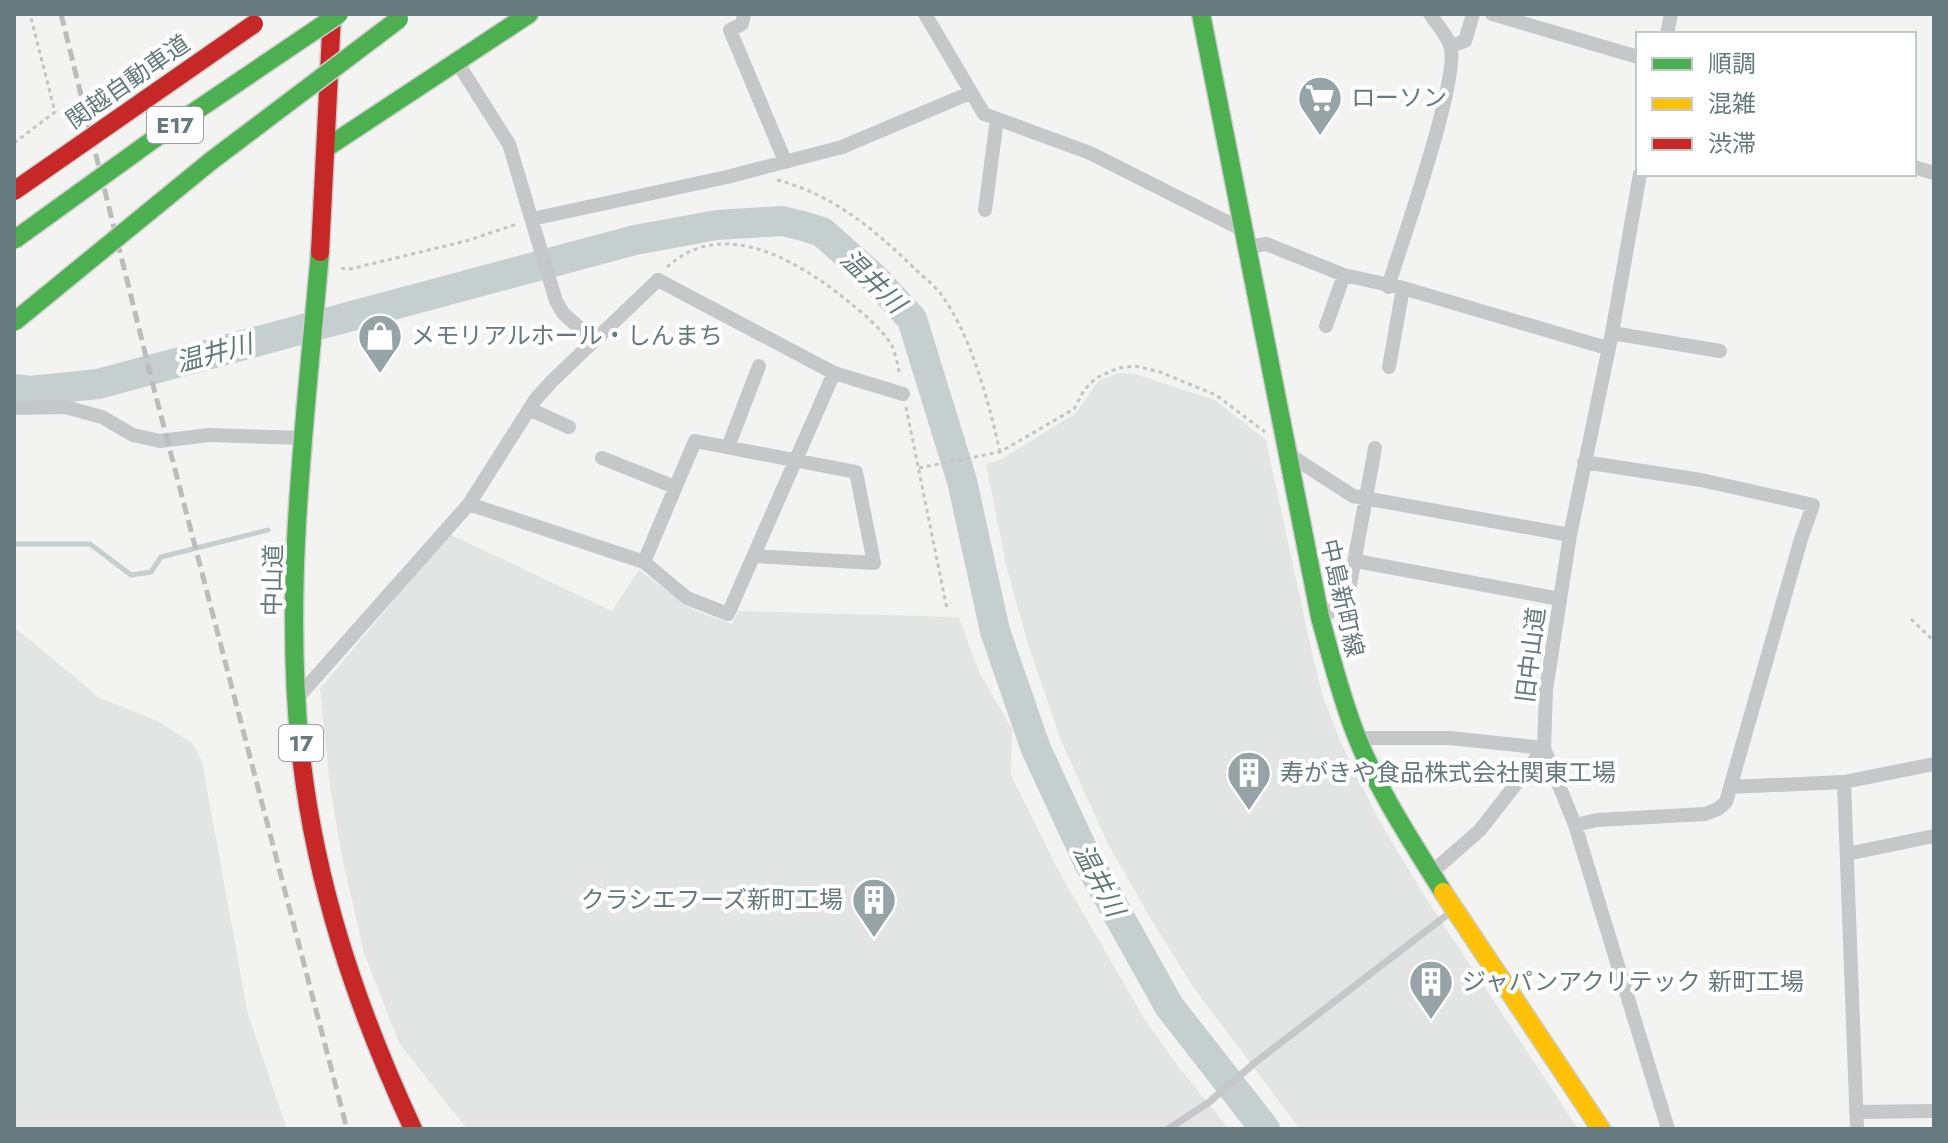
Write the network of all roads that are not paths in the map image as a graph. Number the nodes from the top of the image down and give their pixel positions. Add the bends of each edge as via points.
1 (332, 14) edge
2 (339, 14) edge
3 (529, 14) edge
4 (744, 14) edge
5 (925, 14) edge
6 (1201, 14) edge
7 (1430, 14) edge
8 (1473, 14) edge
9 (1492, 14) edge
10 (403, 16) edge
11 (262, 19) edge
12 (1451, 46) junction
13 (1636, 56) edge
14 (457, 62) junction
15 (970, 93) junction
16 (997, 119) junction
17 (329, 146) junction
18 (785, 161) junction
19 (1640, 176) edge
20 (14, 180) edge
21 (14, 191) edge
22 (985, 210) dead end
23 (533, 222) junction
24 (1245, 238) junction
25 (14, 240) edge
26 (1344, 275) junction
27 (1388, 287) junction
28 (1403, 288) junction
29 (14, 322) edge
30 (1326, 326) dead end
31 (1609, 340) junction
32 (594, 341) junction
33 (1720, 351) dead end
34 (759, 366) dead end
35 (1389, 367) dead end
36 (834, 373) junction
37 (903, 394) dead end
38 (14, 408) edge
39 (529, 409) junction
40 (569, 427) dead end
41 (304, 438) junction
42 (728, 447) junction
43 (1375, 448) dead end
44 (1288, 454) junction
45 (602, 458) dead end
46 (797, 460) junction
47 (1584, 462) junction
48 (675, 487) junction
49 (1365, 499) junction
50 (469, 504) junction
51 (1570, 535) junction
52 (754, 556) junction
53 (1356, 561) junction
54 (644, 562) junction
55 (1560, 599) junction
56 (1320, 617) junction
57 (297, 697) junction
58 (1357, 738) junction
59 (1544, 748) junction
60 (1934, 764) edge
61 (1844, 782) junction
62 (1730, 787) junction
63 (1575, 825) junction
64 (1934, 836) edge
65 (1847, 854) junction
66 (1431, 873) junction
67 (1454, 910) junction
68 (1934, 1111) edge
69 (1856, 1112) junction
70 (413, 1129) edge
71 (1168, 1129) edge
72 (1601, 1129) edge
73 (1668, 1129) edge
74 (1857, 1129) edge

1 - 17 main road, 中山道 / 17
2 - 25 main road, E17, bridge
3 - 14 main road
4 - 18 street via 742,24 730,30
5 - 15 street
6 - 24 main road, 中島新町線
7 - 12 street
8 - 12 street via 1465,41
9 - 13 street
10 - 29 main road, bridge via 211,161
11 - 20 main road, bridge
11 - 21 main road, 関越自動車道 / E17, bridge
12 - 27 street via 1452,71 1436,133
14 - 17 main road
14 - 23 street via 509,144
15 - 16 street via 984,114
15 - 18 street via 842,147
16 - 22 street
16 - 24 street via 1090,153
17 - 41 main road, 中山道 / 17
18 - 23 street
19 - 31 street, 旧中山道
23 - 32 street via 563,313
24 - 26 street
24 - 44 main road, 中島新町線
26 - 27 street
26 - 30 street
27 - 28 street
28 - 31 street
28 - 35 street
31 - 33 street
31 - 47 street, 旧中山道
32 - 36 street via 658,280
32 - 39 street
34 - 42 street
36 - 37 street
36 - 46 street
38 - 41 street via 65,407 160,441 209,435
39 - 40 street
39 - 50 street
41 - 57 main road, 中山道 / 17
42 - 46 street
42 - 48 street via 695,441
43 - 49 street
44 - 49 street
44 - 56 main road, 中島新町線
45 - 48 street
46 - 52 street
46 - 52 street via 856,472 874,563
47 - 51 street, 旧中山道
47 - 62 street via 1813,505
48 - 54 street
49 - 51 street
49 - 53 street
50 - 54 street
50 - 57 street
51 - 55 street, 旧中山道
52 - 54 street via 728,614 687,598
53 - 55 street
53 - 56 street via 1346,607
55 - 59 street, 旧中山道 via 1546,690
56 - 58 main road, 中島新町線
57 - 70 main road, 中山道 / 17 via 305,790 330,914 356,1000
58 - 59 street via 1450,738
58 - 66 main road, 中島新町線
59 - 63 street, 旧中山道
59 - 66 street via 1480,830
60 - 61 street
61 - 62 street
61 - 65 street
62 - 63 street via 1726,802 1705,814
63 - 73 street, 旧中山道
64 - 65 street
65 - 69 street
66 - 67 main road, 中島新町線
67 - 71 lane
67 - 72 main road, 中島新町線
68 - 69 street
69 - 74 street

